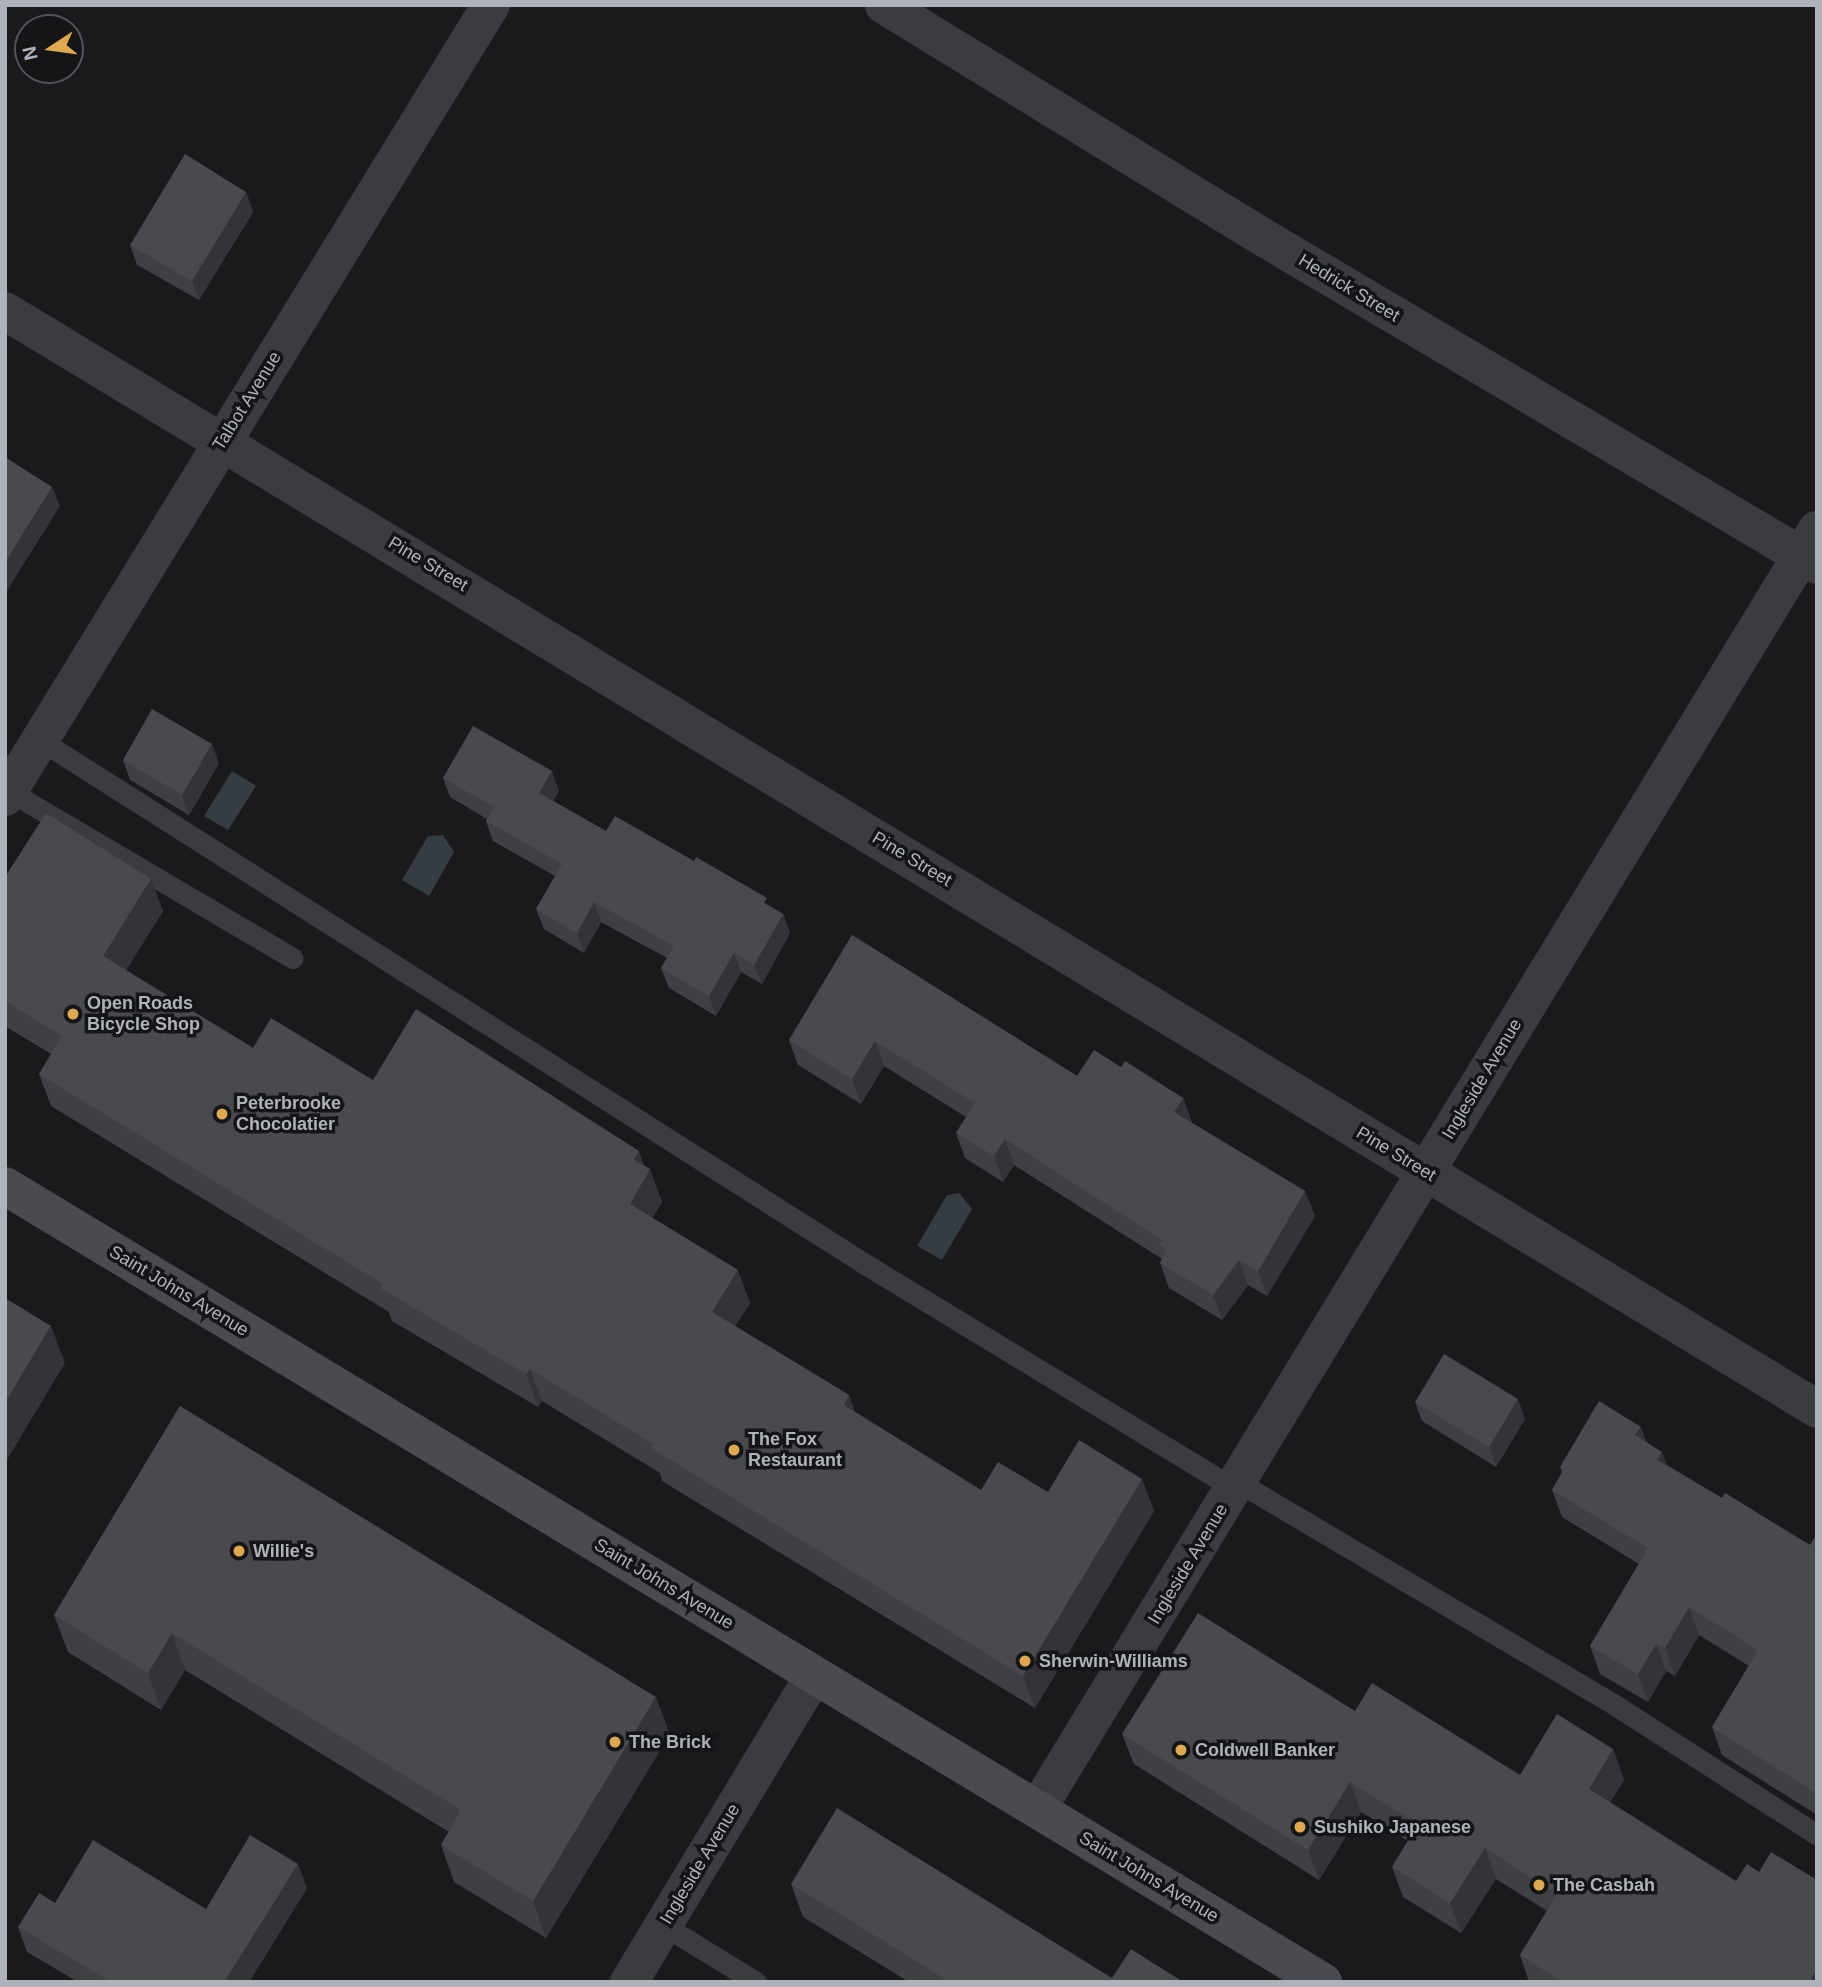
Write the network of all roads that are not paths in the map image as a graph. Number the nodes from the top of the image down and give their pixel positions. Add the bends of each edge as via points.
1 (491, 5) edge
2 (884, 5) edge
3 (5, 311) edge
4 (222, 442) junction
5 (1812, 550) edge
6 (40, 740) junction
7 (7, 794) edge
8 (293, 958) dead end
9 (1426, 1172) junction
10 (5, 1186) edge
11 (1817, 1409) edge
12 (1236, 1485) junction
13 (814, 1675) junction
14 (1038, 1808) junction
15 (1817, 1835) edge
16 (663, 1926) junction
17 (629, 1982) edge
18 (756, 1982) edge
19 (1323, 1982) edge

1 - 4 street, Talbot Avenue
2 - 5 street, Hedrick Street via 1261,236
3 - 4 street, Pine Street
4 - 6 street, Talbot Avenue
4 - 9 street, Pine Street
5 - 9 street, Ingleside Avenue
6 - 7 street, Talbot Avenue
6 - 12 lane via 877,1271
7 - 8 lane
9 - 11 street, Pine Street
9 - 12 street, Ingleside Avenue
10 - 13 main road, Saint Johns Avenue
12 - 14 street, Ingleside Avenue
12 - 15 lane via 1618,1707
13 - 14 main road, Saint Johns Avenue
13 - 16 street, Ingleside Avenue
14 - 19 main road, Saint Johns Avenue
16 - 17 street, Ingleside Avenue
16 - 18 lane

